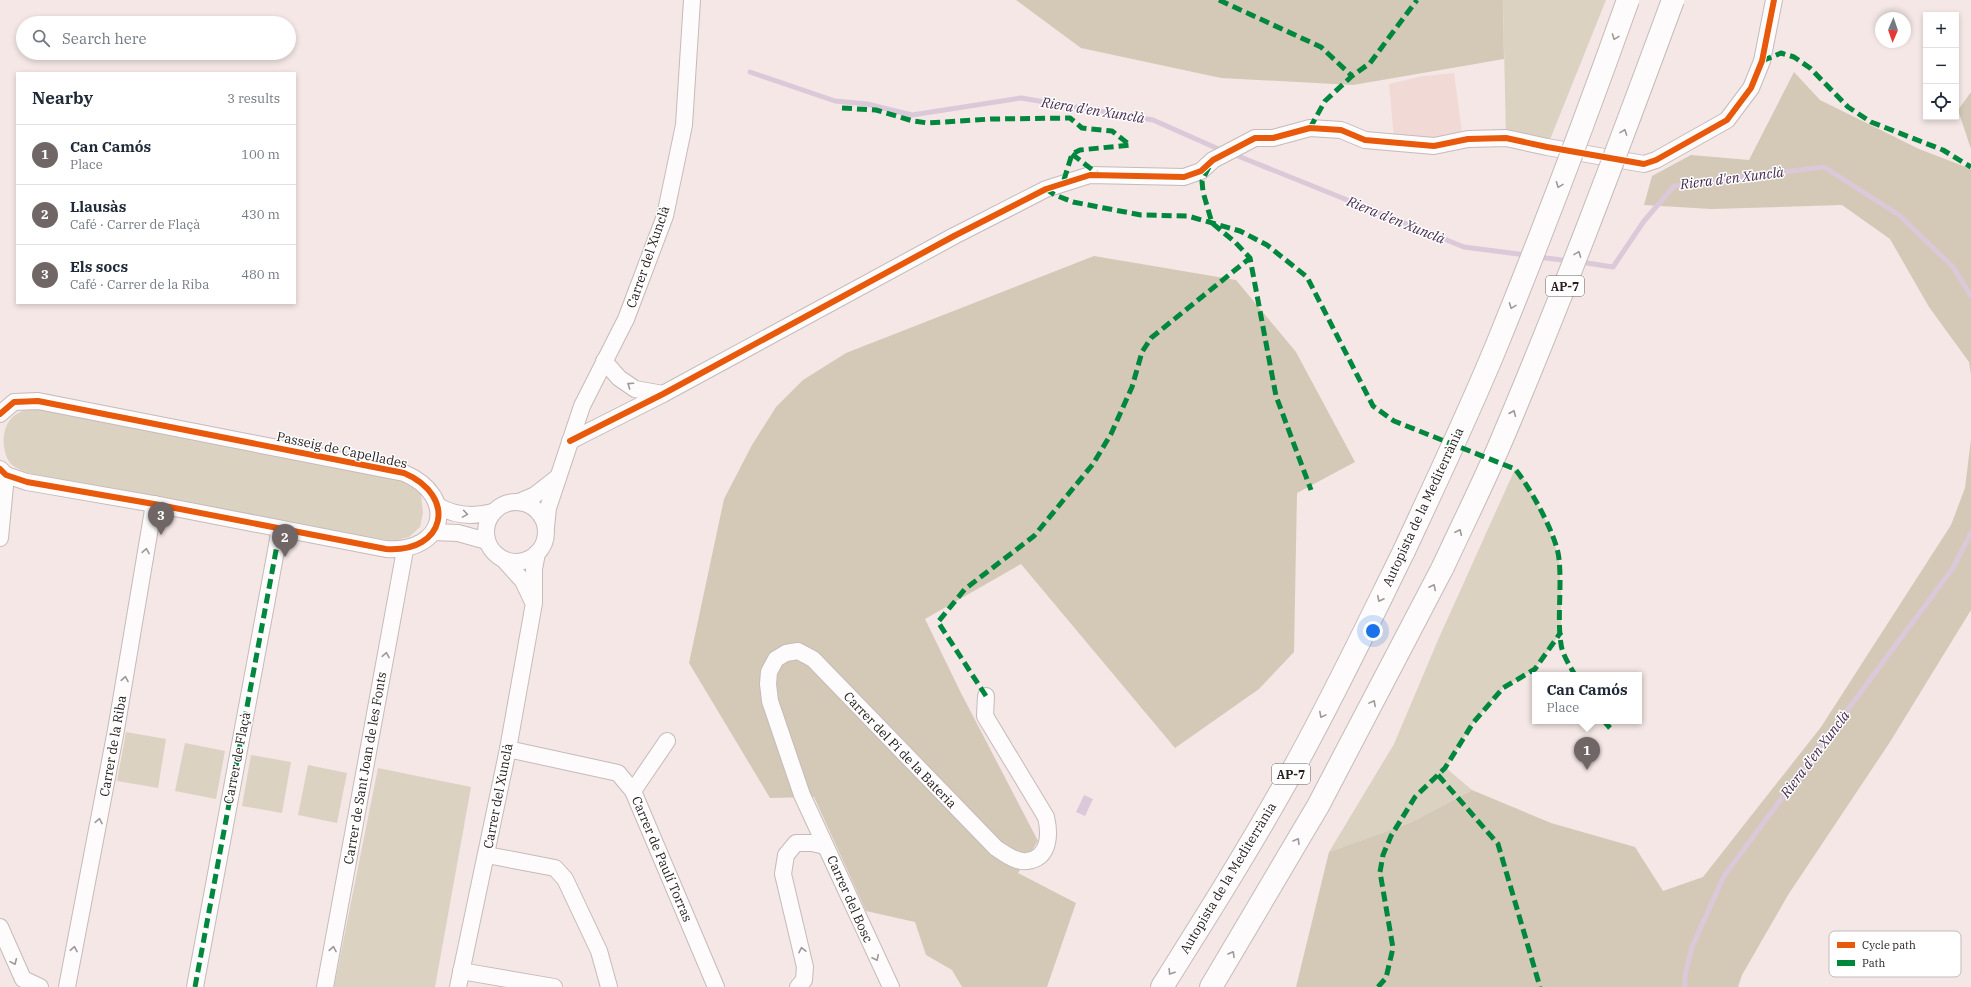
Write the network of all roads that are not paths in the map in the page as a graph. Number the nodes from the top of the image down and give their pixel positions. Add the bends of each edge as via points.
1 (692, 0) edge
2 (1628, 0) edge
3 (1673, 0) edge
4 (1774, 0) edge
5 (604, 361) junction
6 (663, 394) junction
7 (0, 414) edge
8 (570, 441) junction
9 (3, 472) edge
10 (558, 477) junction
11 (519, 502) junction
12 (154, 504) junction
13 (438, 506) junction
14 (493, 512) junction
15 (546, 527) junction
16 (280, 529) junction
17 (434, 532) junction
18 (0, 538) edge
19 (486, 541) junction
20 (405, 550) junction
21 (537, 554) junction
22 (505, 560) junction
23 (534, 603) junction
24 (986, 696) dead end
25 (667, 741) dead end
26 (508, 749) junction
27 (633, 791) junction
28 (825, 846) junction
29 (487, 855) junction
30 (0, 927) edge
31 (461, 971) junction
32 (40, 987) edge
33 (67, 987) edge
34 (195, 987) edge
35 (326, 987) edge
36 (458, 987) edge
37 (554, 987) edge
38 (609, 987) edge
39 (716, 987) edge
40 (798, 987) edge
41 (891, 987) edge
42 (1162, 987) edge
43 (1212, 987) edge

1 - 5 street, Carrer del Xunclà via 684,125 665,216 626,319
2 -> 42 highway, Autopista de la Mediterrània / AP-7, bridge via 1585,119 1498,342 1404,551 1290,775
43 -> 3 highway, AP-7, bridge via 1318,806 1443,567 1499,446 1544,337
4 - 6 street via 1762,61 1751,88 1727,120 1656,160 1644,164 1506,138 1468,139 1434,146 1365,140 1341,130 1310,128 1273,138 1255,138 1213,160 1201,171 1184,177 1090,175 1046,189 981,222
6 -> 5 street via 635,389 619,378
5 - 8 street, Carrer del Xunclà via 582,406
6 - 8 street
7 - 13 street, Passeig de Capellades via 14,402 38,402 404,472 426,486
8 - 10 street, Carrer del Xunclà
9 - 12 street via 27,482
9 - 18 street
10 - 11 street
10 - 15 street, Carrer del Xunclà via 548,508
11 - 14 street via 506,503
11 - 15 street via 528,504 536,510
12 - 16 street
33 -> 12 street, Carrer de la Riba via 116,730
13 -> 14 street via 445,511 476,516
13 - 17 street
14 - 19 street via 487,521
15 - 21 street via 543,546
16 - 20 street via 386,549
16 - 34 street, Carrer de Flaçà
17 - 19 street via 458,533
17 - 20 street via 421,543
19 - 22 street via 494,553
35 -> 20 street, Carrer de Sant Joan de les Fonts
21 - 22 street via 519,562
21 - 23 street, Carrer del Xunclà via 534,569
22 - 23 street via 523,581
23 - 26 street, Carrer del Xunclà
24 - 28 street, Carrer del Pi de la Bateria via 986,716 1046,817 1050,831 1043,852 1026,862 1012,858 996,848 813,659 798,651 786,653 776,660 769,672 770,701 802,795
25 - 27 street
26 - 27 street, Carrer de Paulí Torras via 618,773
26 - 29 street, Carrer del Xunclà
27 - 39 street, Carrer de Paulí Torras
40 -> 28 street, Carrer del Bosc via 804,980 805,967 784,874 786,855 796,843
28 -> 41 street, Carrer del Bosc
29 - 31 street, Carrer del Xunclà
29 - 38 street via 555,868 565,879 600,950
30 -> 32 street via 23,979
31 - 36 street, Carrer del Xunclà
31 - 37 street

